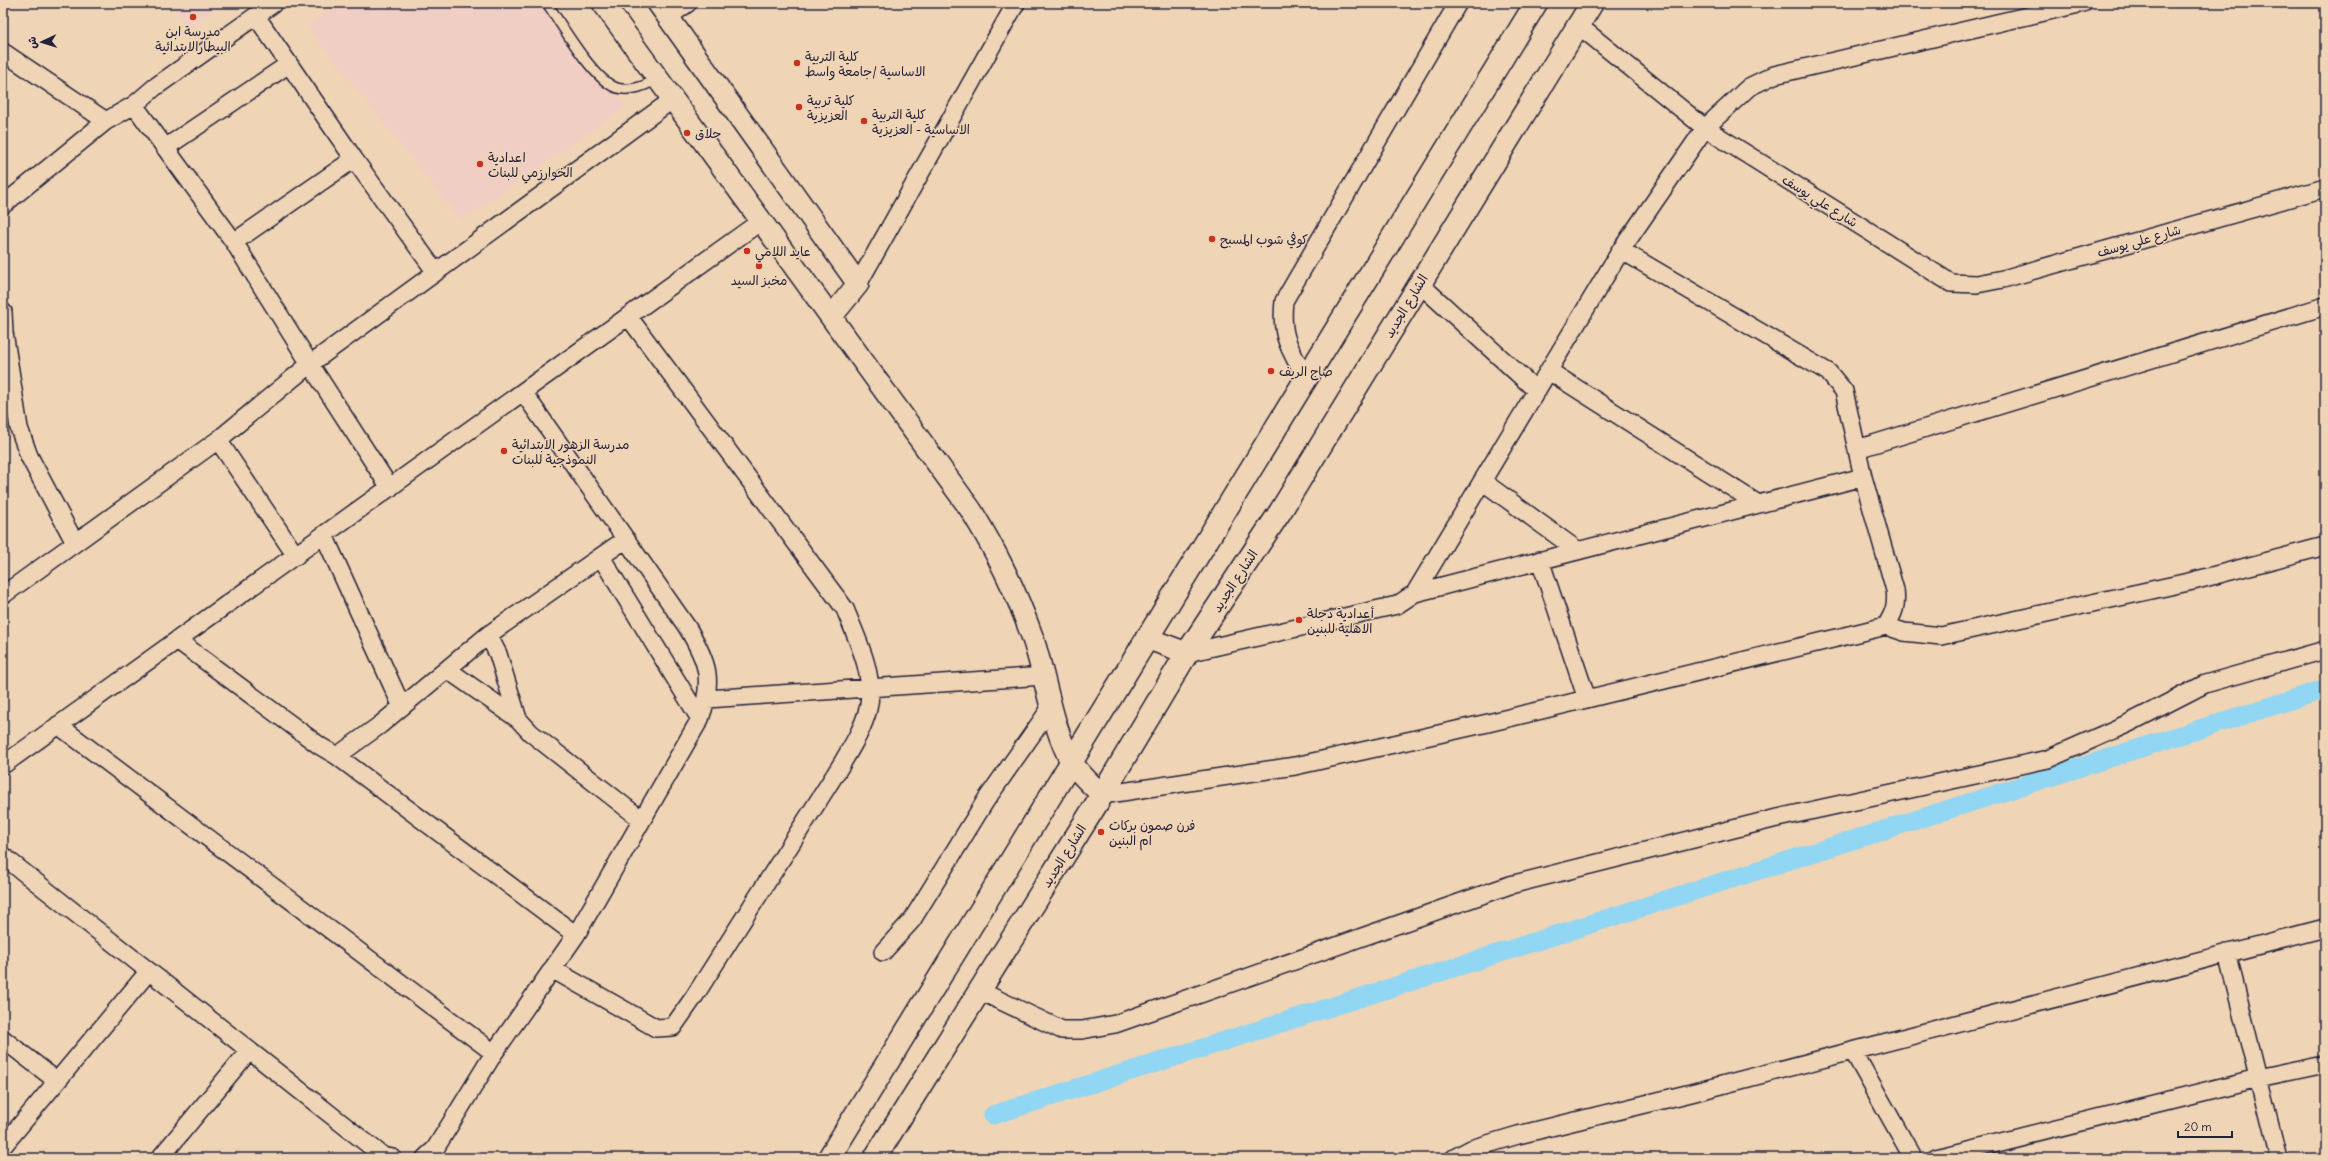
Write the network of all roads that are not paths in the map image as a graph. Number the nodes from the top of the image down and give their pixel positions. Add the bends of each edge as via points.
1 (274, 3) edge
2 (547, 3) edge
3 (603, 3) edge
4 (688, 3) edge
5 (1016, 3) edge
6 (1458, 3) edge
7 (1536, 3) edge
8 (1592, 3) edge
9 (2083, 3) edge
10 (663, 10) edge
11 (256, 16) junction
12 (1578, 25) junction
13 (3, 52) edge
14 (289, 64) junction
15 (658, 79) junction
16 (672, 100) junction
17 (134, 105) junction
18 (106, 121) junction
19 (1705, 128) junction
20 (165, 148) junction
21 (354, 159) junction
22 (2325, 188) edge
23 (3, 205) edge
24 (761, 221) junction
25 (234, 242) junction
26 (1621, 250) junction
27 (435, 271) junction
28 (858, 284) junction
29 (1420, 284) junction
30 (2325, 306) edge
31 (3, 312) edge
32 (628, 316) junction
33 (831, 317) junction
34 (310, 364) junction
35 (1549, 371) junction
36 (1306, 379) junction
37 (1537, 391) junction
38 (523, 392) junction
39 (218, 440) junction
40 (1857, 449) junction
41 (1863, 477) junction
42 (1482, 481) junction
43 (390, 488) junction
44 (1758, 504) junction
45 (324, 535) junction
46 (626, 539) junction
47 (75, 543) junction
48 (2325, 546) edge
49 (1577, 550) junction
50 (296, 556) junction
51 (601, 557) junction
52 (1540, 560) junction
53 (1415, 593) junction
54 (3, 595) edge
55 (1886, 626) junction
56 (488, 635) junction
57 (1146, 638) junction
58 (177, 640) junction
59 (2325, 650) edge
60 (1187, 653) junction
61 (448, 670) junction
62 (1044, 676) junction
63 (869, 688) junction
64 (707, 699) junction
65 (1587, 699) junction
66 (1052, 706) junction
67 (402, 707) junction
68 (518, 719) junction
69 (700, 719) junction
70 (58, 725) junction
71 (337, 756) junction
72 (1071, 762) junction
73 (3, 765) edge
74 (1102, 795) junction
75 (642, 820) junction
76 (3, 856) edge
77 (2325, 928) edge
78 (576, 935) junction
79 (882, 952) dead end
80 (2227, 954) junction
81 (552, 969) junction
82 (149, 971) junction
83 (980, 991) junction
84 (3, 1039) edge
85 (249, 1051) junction
86 (1853, 1051) junction
87 (494, 1053) junction
88 (2325, 1064) edge
89 (2258, 1078) junction
90 (57, 1081) junction
91 (3, 1146) edge
92 (160, 1158) edge
93 (393, 1158) edge
94 (425, 1158) edge
95 (829, 1158) edge
96 (875, 1158) edge
97 (1454, 1158) edge
98 (1913, 1158) edge
99 (1936, 1158) edge
100 (2278, 1158) edge

1 - 11 street
2 - 15 lane via 597,75 617,88 637,88
3 - 15 street
4 - 10 street
5 - 28 street
6 - 36 street via 1284,301 1282,320 1285,340
7 - 36 main road
8 - 12 main road, الشارع الجديد
9 - 19 street via 1774,75 1749,87
10 - 28 street
11 - 14 street
11 - 17 street via 155,87
12 - 19 street, شارع علي يوسف
12 - 29 main road, الشارع الجديد
13 - 18 street
14 - 20 street
14 - 21 street
15 - 16 street
16 - 24 street
16 - 27 street
17 - 18 street
17 - 20 street
18 - 23 street
19 - 22 street, شارع علي يوسف via 1951,283 1977,284 2003,280
19 - 26 street
20 - 25 street
21 - 25 street
21 - 27 street
24 - 32 street
24 - 33 street
25 - 34 street
26 - 35 street
26 - 40 street via 1828,372 1844,391
27 - 34 street
28 - 33 street
29 - 37 street
29 - 60 main road, الشارع الجديد via 1280,512
30 - 40 street
31 - 47 street via 19,428 29,456
32 - 38 street
32 - 63 street via 845,609 863,651
33 - 62 street via 971,510 998,553 1033,638
34 - 39 street
34 - 43 street
35 - 37 street
35 - 44 street
36 - 57 main road
37 - 42 street
38 - 43 street
38 - 46 street
39 - 47 street
39 - 50 street
40 - 41 street
41 - 44 street
41 - 55 street via 1895,590 1896,607
42 - 49 street
42 - 53 street
43 - 45 street
44 - 49 street
45 - 50 street
45 - 67 street
46 - 51 street
46 - 64 street via 702,652 707,669
47 - 54 street
48 - 55 street via 2193,581 1941,636 1904,632
49 - 52 street
50 - 58 street
51 - 56 street
51 - 69 street
52 - 53 street
52 - 65 street
53 - 60 street via 1397,605
55 - 65 street
56 - 61 street
56 - 68 street via 498,654
57 - 60 street
57 - 72 main road
58 - 70 street
58 - 71 street
59 - 83 street via 2205,684 2129,723 2048,759 1773,819 1510,885 1115,1024 1082,1030 1062,1030
60 - 74 main road, الشارع الجديد
61 - 67 street
61 - 68 street
62 - 63 street
62 - 66 street
63 - 64 street
63 - 81 street via 868,709 858,735 841,765 673,1027 656,1028
64 - 69 street
65 - 74 street via 1295,766
66 - 72 street
66 - 79 street via 986,800 912,920
67 - 71 street
68 - 75 street via 531,733
69 - 75 street
70 - 73 street
70 - 87 street
71 - 78 street
72 - 74 street
72 - 95 main road
74 - 83 main road, الشارع الجديد
75 - 78 street
76 - 82 street
77 - 80 street
78 - 81 street
80 - 86 street
80 - 89 street
81 - 87 street
82 - 85 street
82 - 90 street
83 - 96 main road, الشارع الجديد
84 - 90 street
85 - 92 street
85 - 93 street via 383,1156
86 - 97 street via 1518,1135 1471,1149
86 - 98 street
87 - 94 street via 435,1149
88 - 89 street
89 - 99 street
89 - 100 street
90 - 91 street

